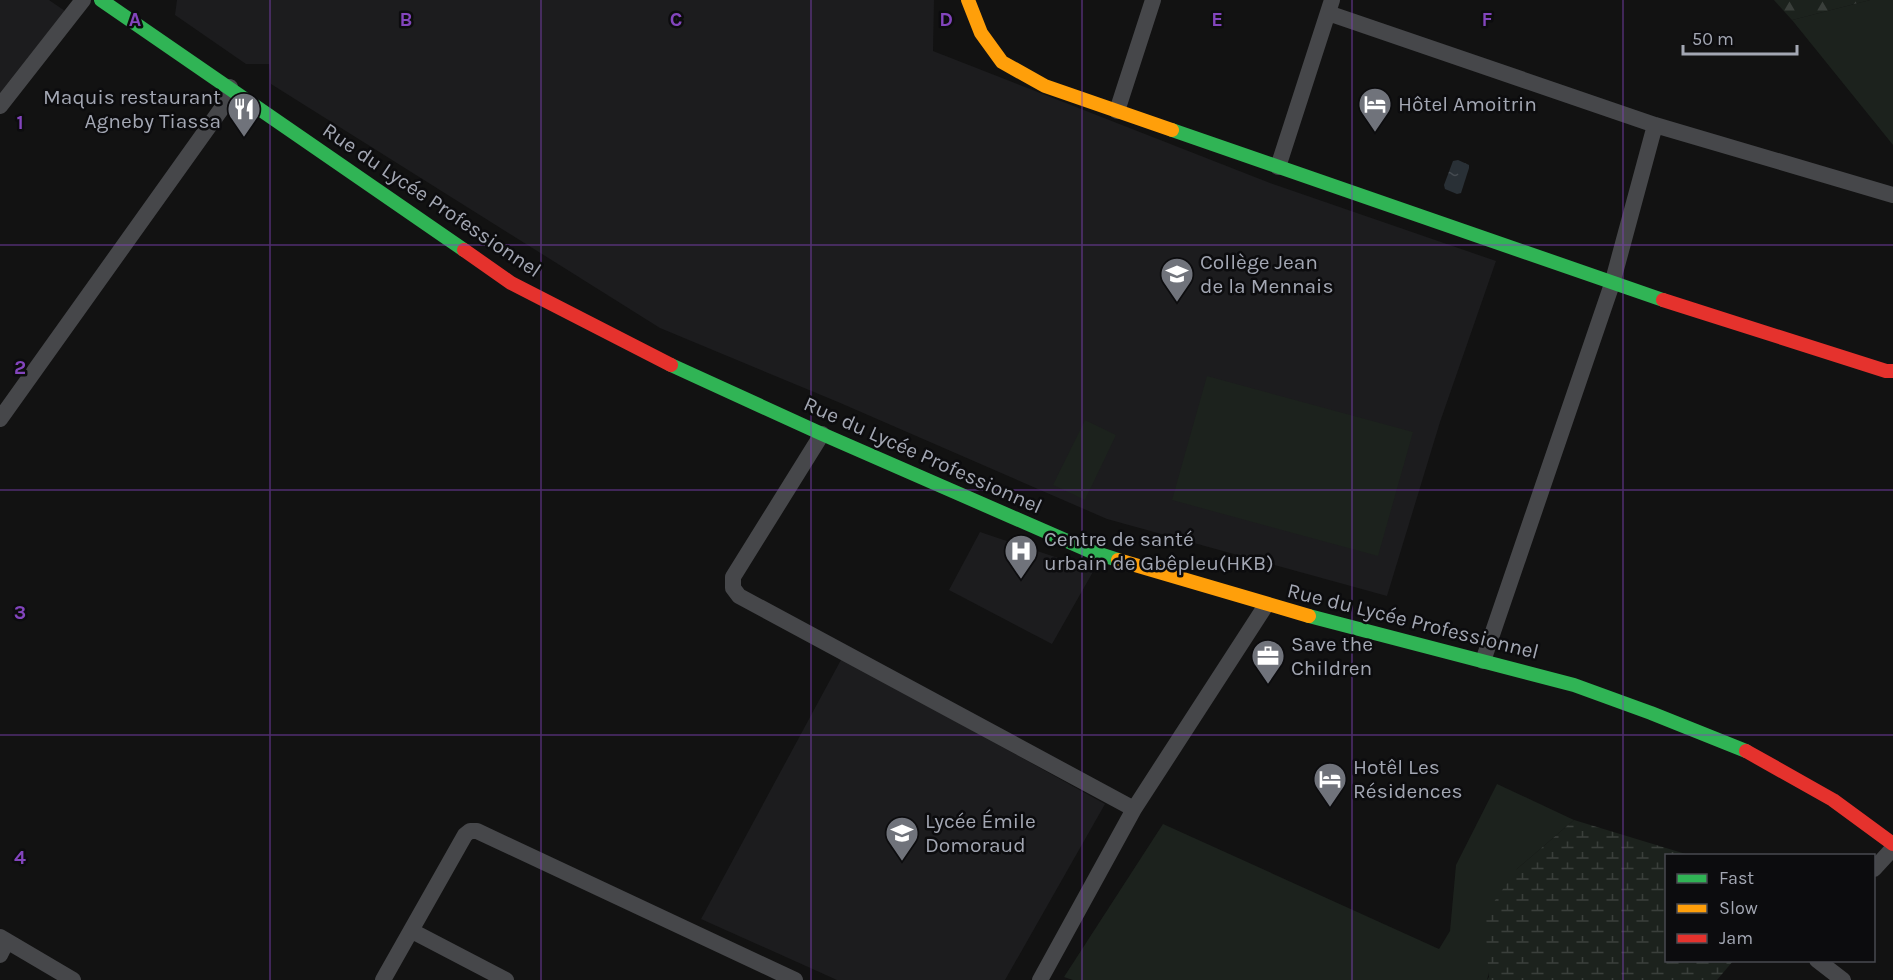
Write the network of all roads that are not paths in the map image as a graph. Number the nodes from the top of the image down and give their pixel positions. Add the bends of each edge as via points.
1 (83, 0) edge
2 (101, 0) edge
3 (968, 0) edge
4 (1153, 0) edge
5 (1330, 7) edge
6 (232, 94) junction
7 (0, 106) edge
8 (1117, 111) junction
9 (1655, 125) junction
10 (1278, 167) junction
11 (1893, 195) edge
12 (1612, 284) junction
13 (1893, 371) edge
14 (0, 419) edge
15 (822, 434) junction
16 (1266, 605) junction
17 (1483, 661) junction
18 (1134, 809) junction
19 (1893, 846) edge
20 (1875, 869) edge
21 (412, 931) junction
22 (2, 944) edge
23 (1820, 962) edge
24 (73, 980) edge
25 (383, 980) edge
26 (506, 980) edge
27 (795, 980) edge
28 (1040, 980) edge
29 (1843, 980) edge

1 - 7 street
2 - 6 main road, Rue du Lycée Professionnel
3 - 8 main road via 981,33 1002,62 1045,86
4 - 8 street
5 - 9 street
5 - 10 street
6 - 14 street
6 - 15 main road, Rue du Lycée Professionnel via 511,283 654,357
8 - 10 main road
9 - 11 street
9 - 12 street
10 - 12 main road
12 - 13 main road
12 - 17 street
15 - 16 main road, Rue du Lycée Professionnel via 1090,550
15 - 18 street via 733,577 733,588 739,596
16 - 17 main road, Rue du Lycée Professionnel
16 - 18 street
17 - 19 main road, Rue du Lycée Professionnel via 1574,685 1755,755 1833,800
18 - 28 street
19 - 20 street
21 - 25 street
21 - 26 street
21 - 27 street via 465,835 477,831
22 - 24 street
23 - 29 street

